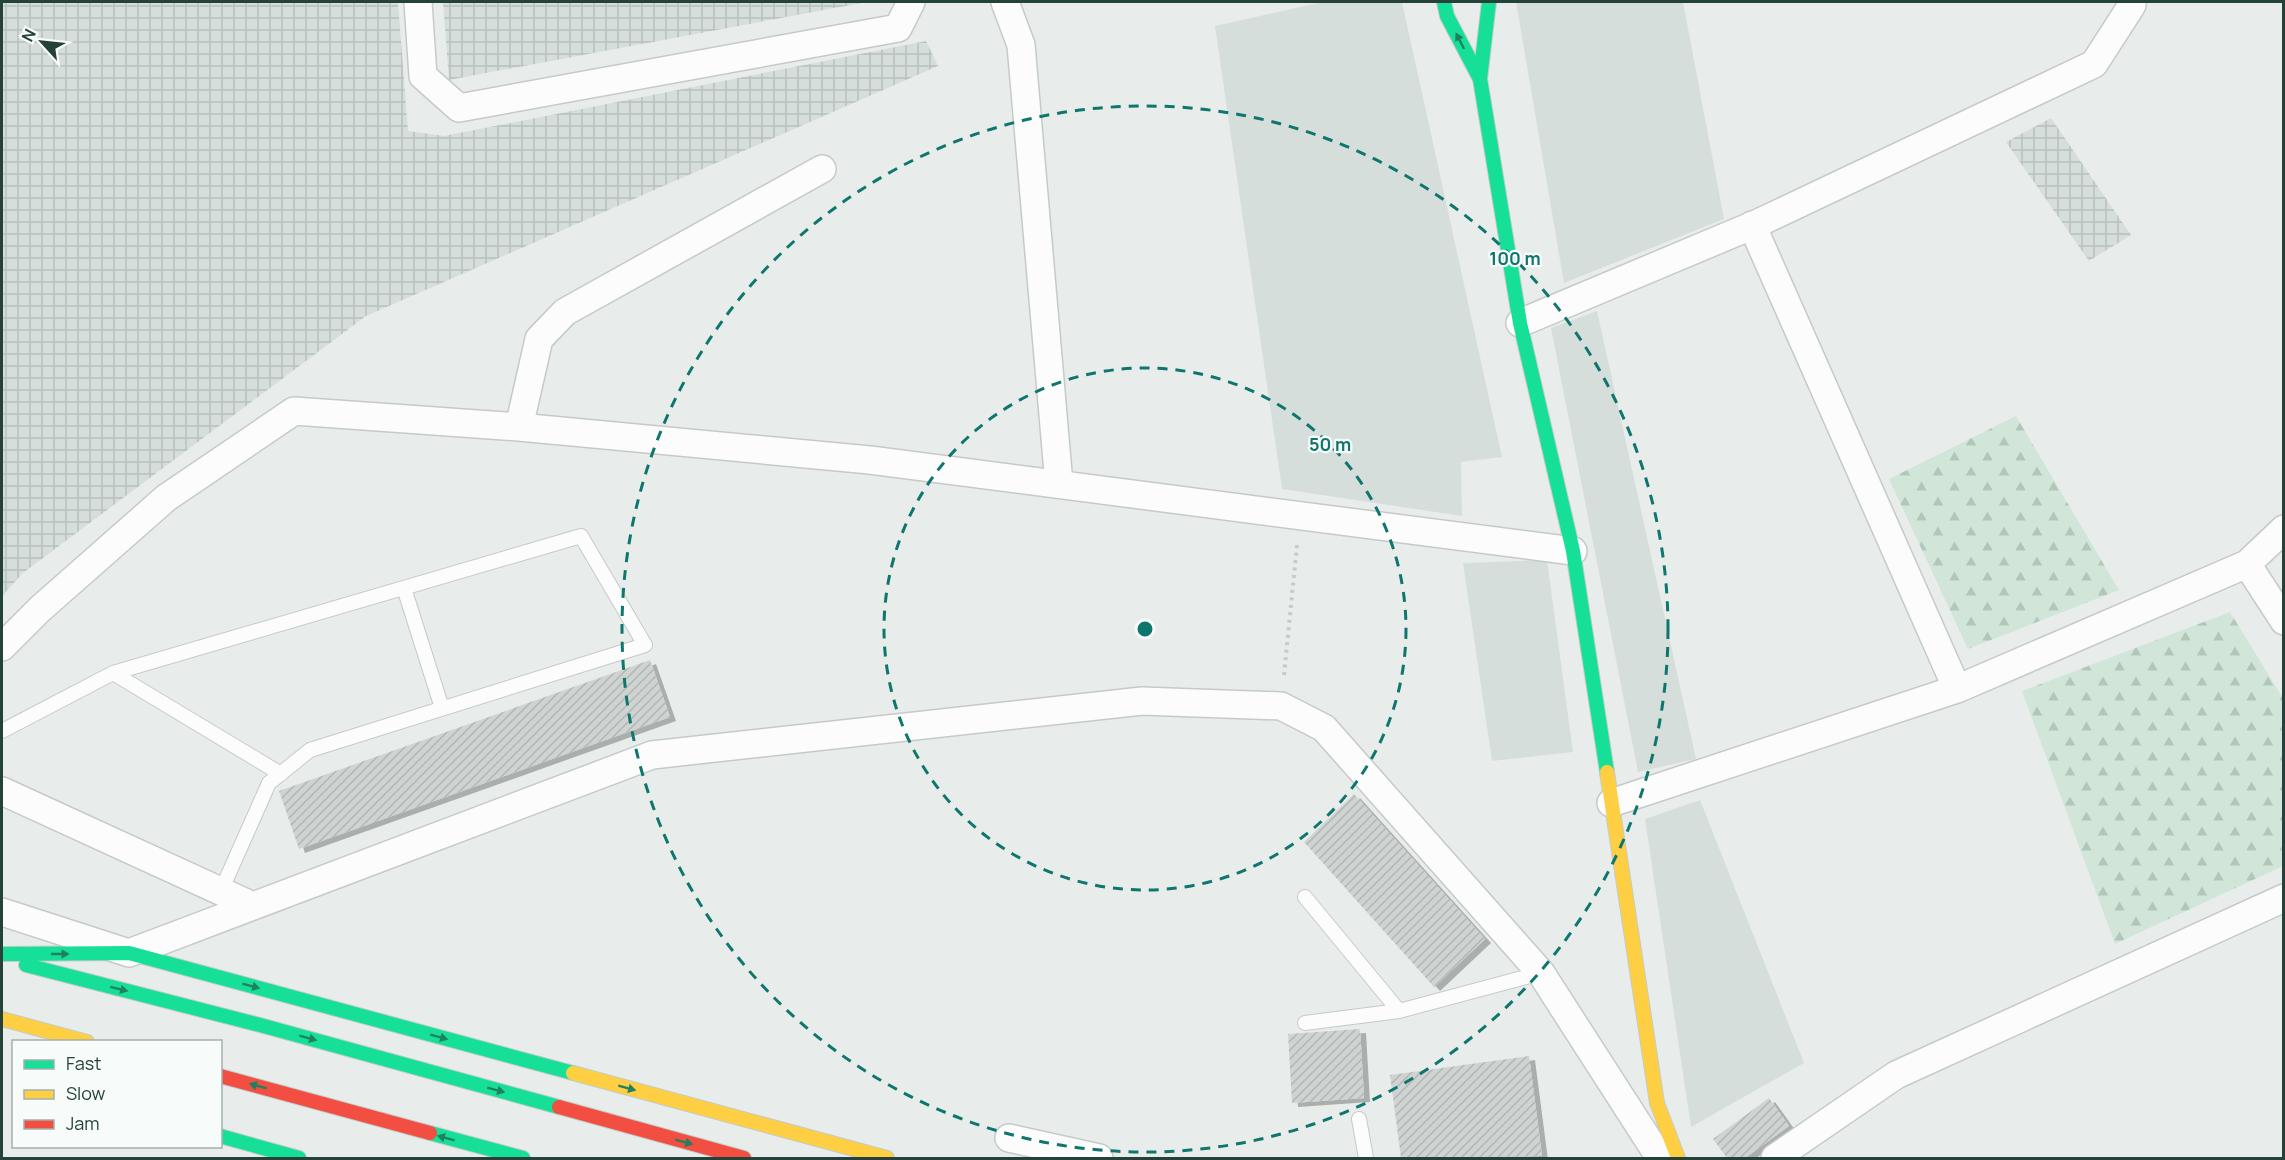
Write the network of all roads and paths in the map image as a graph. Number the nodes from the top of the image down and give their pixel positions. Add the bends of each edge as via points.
1 (418, 2) edge
2 (911, 2) edge
3 (1005, 2) edge
4 (1444, 2) edge
5 (1489, 2) edge
6 (2132, 2) edge
7 (1480, 79) junction
8 (822, 169) dead end
9 (1752, 225) junction
10 (1520, 323) junction
11 (519, 427) junction
12 (1059, 484) junction
13 (1300, 515) junction
14 (2283, 529) edge
15 (1573, 551) junction
16 (2247, 564) junction
17 (404, 588) junction
18 (2283, 621) edge
19 (2, 647) edge
20 (113, 673) junction
21 (1957, 689) junction
22 (1281, 706) junction
23 (442, 708) junction
24 (2, 731) edge
25 (281, 774) junction
26 (2, 791) edge
27 (1611, 803) junction
28 (221, 891) junction
29 (1305, 897) dead end
30 (2283, 898) edge
31 (253, 906) junction
32 (2, 912) edge
33 (129, 953) junction
34 (2, 954) edge
35 (2, 959) edge
36 (1541, 973) junction
37 (1399, 1011) junction
38 (2, 1019) edge
39 (1305, 1023) dead end
40 (2, 1025) edge
41 (14, 1036) dead end
42 (83, 1040) edge
43 (222, 1077) edge
44 (1359, 1119) dead end
45 (222, 1137) edge
46 (1009, 1138) dead end
47 (299, 1158) edge
48 (523, 1158) edge
49 (744, 1158) edge
50 (887, 1158) edge
51 (1099, 1158) edge
52 (1366, 1158) edge
53 (1660, 1158) edge
54 (1677, 1158) edge
55 (1775, 1158) edge

1 - 2 street via 423,76 459,108 898,27
3 - 12 street via 1021,45
7 -> 4 main road via 1447,16
5 - 7 main road
6 - 9 street via 2094,64
7 - 10 main road
8 - 11 street via 565,312 539,339
9 - 10 street
9 - 21 street
10 - 15 main road
11 - 12 street via 870,460
11 - 19 street via 294,411 166,498
12 - 13 street
13 - 15 street
13 - 22 path
14 - 16 street
15 - 27 main road
16 - 18 street
16 - 21 street
17 - 20 lane
17 - 23 lane
17 - 23 lane via 581,536 645,645
20 - 24 lane
20 - 25 lane
21 - 27 street
22 - 31 street via 1142,701 652,755
22 - 36 street via 1324,728
23 - 25 lane via 310,750
25 - 28 lane via 269,783
26 - 28 street
27 - 54 main road via 1657,1103
28 - 31 street
29 - 37 lane
30 - 55 street via 1896,1075
31 - 33 street
32 - 33 street
34 -> 33 main road
33 -> 50 main road
35 -> 49 main road via 260,1025
36 - 37 lane
36 - 53 street
37 - 39 lane
38 - 42 main road
40 - 41 main road
48 -> 43 main road
44 - 52 lane
45 - 47 main road
46 - 51 street

